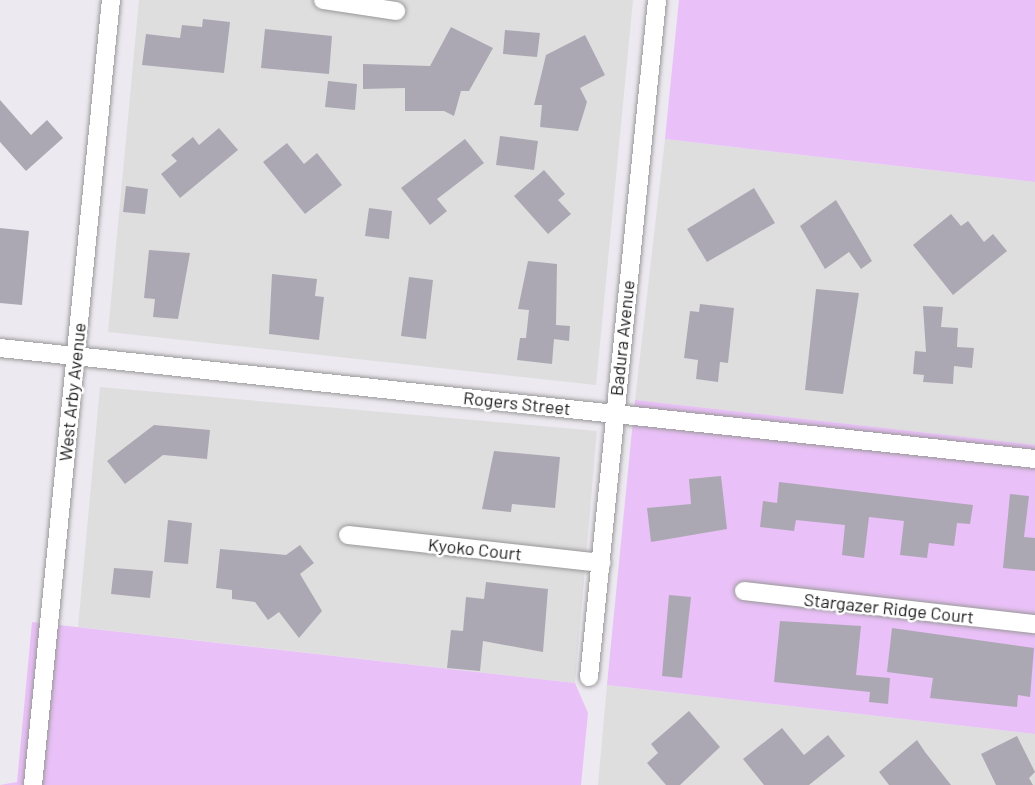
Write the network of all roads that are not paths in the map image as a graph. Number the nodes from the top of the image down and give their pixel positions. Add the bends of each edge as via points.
1 (111, 0) edge
2 (323, 0) edge
3 (657, 0) edge
4 (396, 11) dead end
5 (0, 348) edge
6 (75, 357) junction
7 (615, 414) junction
8 (1035, 459) edge
9 (348, 536) dead end
10 (601, 563) junction
11 (744, 591) dead end
12 (1035, 624) edge
13 (589, 677) dead end
14 (33, 785) edge

1 - 6 street, West Arby Avenue
2 - 4 street
3 - 7 street, Badura Avenue
5 - 6 street, Rogers Street
6 - 7 street, Rogers Street
6 - 14 street, West Arby Avenue
7 - 8 street, Rogers Street
7 - 10 street, Badura Avenue
9 - 10 street, Kyoko Court
10 - 13 street, Badura Avenue
11 - 12 street, Stargazer Ridge Court

